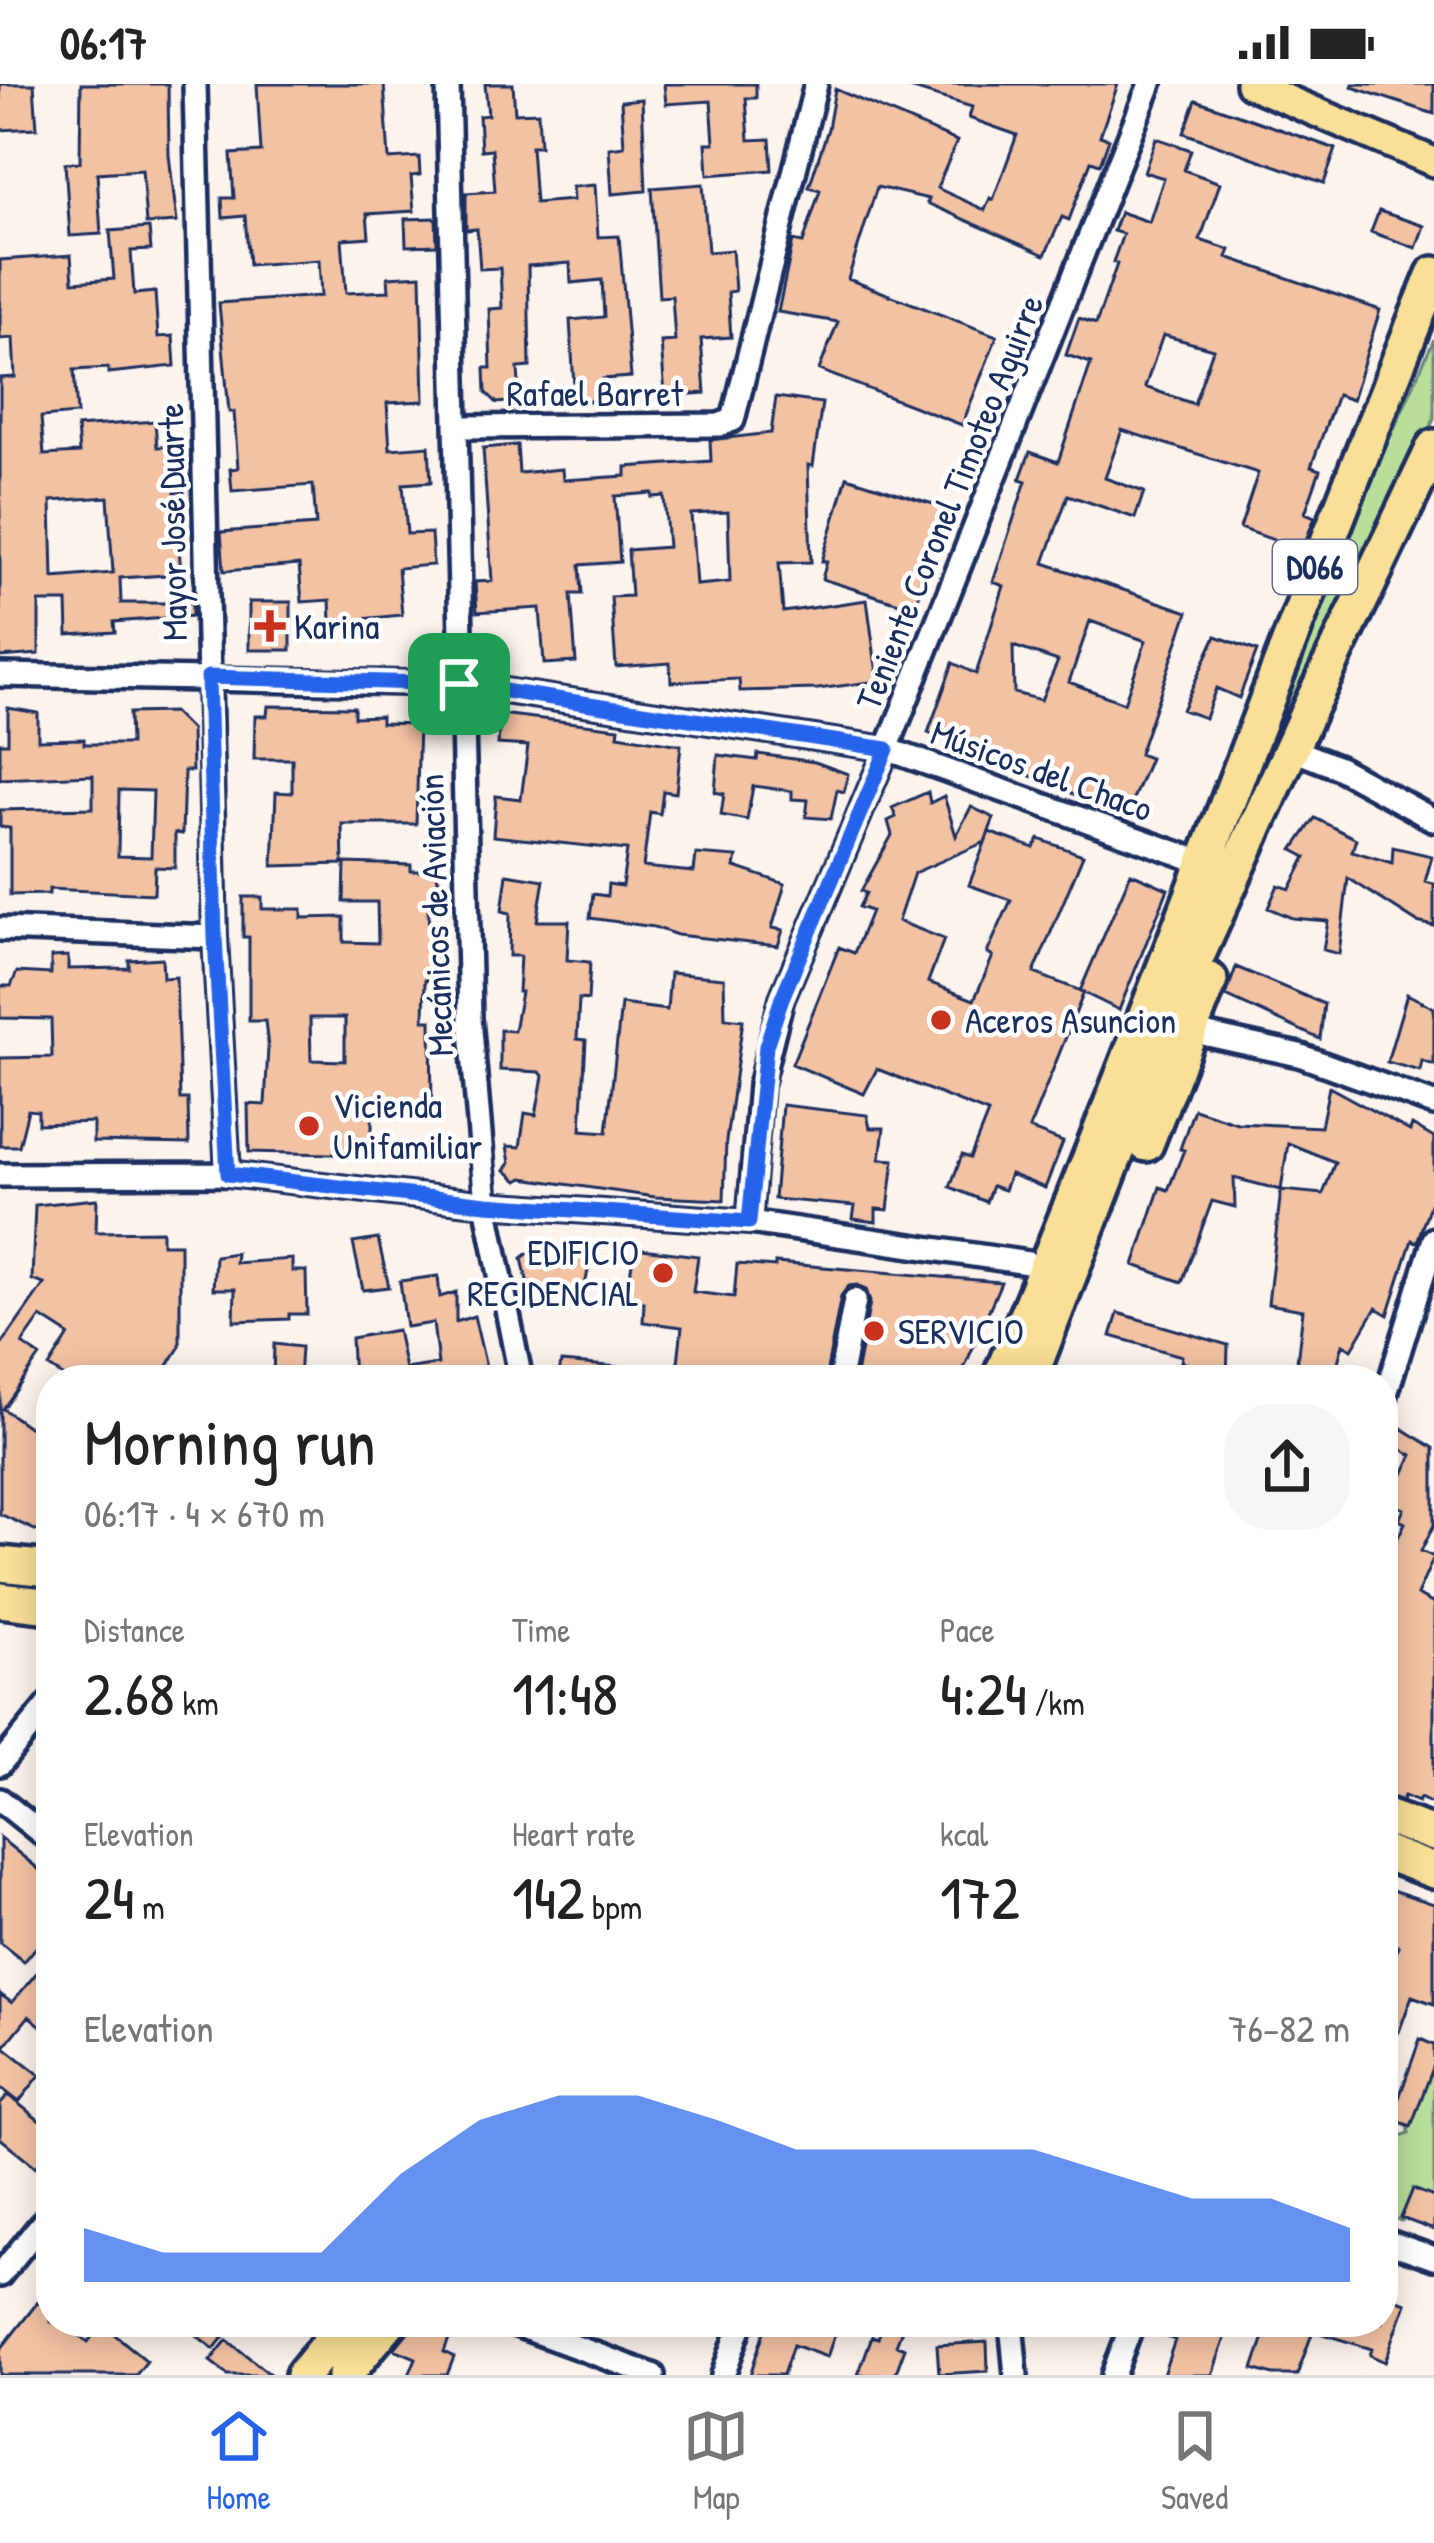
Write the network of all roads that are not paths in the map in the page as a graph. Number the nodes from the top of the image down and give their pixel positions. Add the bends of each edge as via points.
1 (195, 84) edge
2 (448, 84) edge
3 (816, 84) edge
4 (1150, 84) edge
5 (1250, 84) edge
6 (1434, 162) edge
7 (1434, 274) edge
8 (1434, 314) edge
9 (458, 427) junction
10 (1434, 447) edge
11 (1343, 497) junction
12 (0, 675) edge
13 (208, 677) junction
14 (459, 684) junction
15 (887, 749) junction
16 (1291, 749) junction
17 (1434, 820) edge
18 (1210, 871) junction
19 (0, 929) edge
20 (215, 937) junction
21 (1190, 1031) junction
22 (1434, 1104) edge
23 (228, 1174) junction
24 (0, 1175) edge
25 (486, 1204) junction
26 (749, 1222) junction
27 (1434, 1239) edge
28 (1050, 1265) junction
29 (855, 1300) dead end
30 (518, 1365) edge
31 (843, 1365) edge
32 (988, 1365) edge
33 (1006, 1365) edge
34 (1032, 1365) edge
35 (1058, 1365) edge
36 (1395, 1365) edge
37 (0, 1564) edge
38 (36, 1568) edge
39 (0, 1600) edge
40 (36, 1604) edge
41 (36, 1720) edge
42 (0, 1763) edge
43 (0, 1800) edge
44 (1398, 1821) edge
45 (36, 1829) edge
46 (1434, 1834) edge
47 (1398, 1858) edge
48 (1434, 1871) edge
49 (36, 2231) edge
50 (1398, 2245) edge
51 (1434, 2258) edge
52 (0, 2275) edge
53 (334, 2337) edge
54 (376, 2337) edge
55 (549, 2337) edge
56 (737, 2337) edge
57 (1012, 2337) edge
58 (1127, 2337) edge
59 (303, 2375) edge
60 (345, 2375) edge
61 (653, 2375) edge
62 (723, 2375) edge
63 (1016, 2375) edge
64 (1113, 2375) edge

1 - 13 street, Mayor José Duarte
2 - 9 street, Mecánicos de Aviación
3 - 9 street, Rafael Barret via 733,420
4 - 15 street, Teniente Coronel Timoteo Aguirre
5 - 6 main road
7 - 11 highway, D066
8 - 11 highway
9 - 14 street, Mecánicos de Aviación
10 - 16 highway, D066
11 - 18 highway, D066
12 - 13 street, Músicos del Chaco
13 - 14 street, Músicos del Chaco
13 - 20 street, Mayor José Duarte
14 - 15 street, Músicos del Chaco
14 - 25 street, Mecánicos de Aviación via 470,1018
15 - 18 street, Músicos del Chaco
15 - 26 street, Teniente Coronel Timoteo Aguirre via 766,1046
16 - 17 street
16 - 18 highway, D066
18 - 21 highway via 1229,930
18 - 28 highway, D066
19 - 20 street
20 - 23 street, Mayor José Duarte
21 - 22 street via 1299,1055
21 - 35 highway
23 - 24 street
23 - 25 street
25 - 26 street
25 - 30 street, Mecánicos de Aviación
26 - 28 street
27 - 36 street
28 - 32 highway
28 - 33 highway, D066
28 - 34 highway, D066
29 - 31 street
37 - 38 highway
39 - 40 highway
41 - 42 street
43 - 45 street
44 - 46 highway
47 - 48 highway
49 - 52 street
50 - 51 street
53 - 59 highway
54 - 60 highway
55 - 61 street
56 - 62 street
57 - 63 street
58 - 64 street

